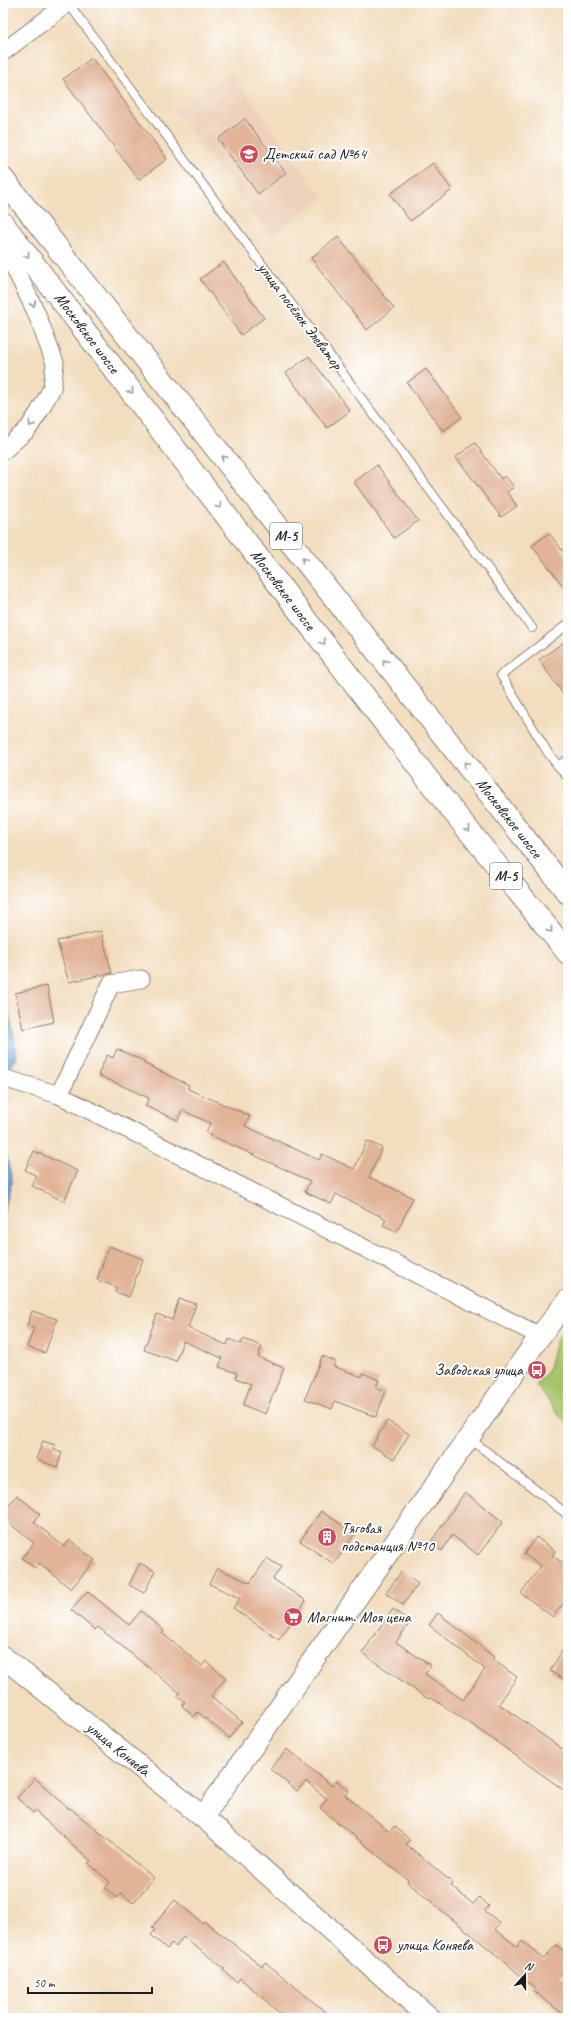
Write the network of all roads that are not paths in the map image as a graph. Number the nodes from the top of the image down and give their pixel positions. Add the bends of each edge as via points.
1 (68, 3) edge
2 (3, 52) edge
3 (3, 179) edge
4 (3, 224) edge
5 (3, 244) edge
6 (3, 451) edge
7 (568, 624) edge
8 (532, 628) dead end
9 (568, 759) edge
10 (558, 766) junction
11 (568, 778) edge
12 (568, 893) edge
13 (568, 953) edge
14 (141, 979) dead end
15 (4, 1078) edge
16 (59, 1095) junction
17 (568, 1300) edge
18 (540, 1336) junction
19 (469, 1438) junction
20 (568, 1515) edge
21 (3, 1657) edge
22 (203, 1817) junction
23 (430, 2018) edge

1 - 2 street, улица посёлок Элеватор
1 - 8 lane, улица посёлок Элеватор
12 -> 3 highway, Московское шоссе / М-5
4 -> 13 highway, Московское шоссе / М-5 via 443,799
5 -> 6 street via 36,312 55,363 52,388 39,412 28,429
7 - 10 lane via 501,675
9 - 10 lane
10 - 11 lane
14 - 16 street via 111,984
15 - 16 street
16 - 18 street
17 - 18 street
18 - 19 street
19 - 20 lane
19 - 22 street
21 - 22 street, улица Коняева
22 - 23 street, улица Коняева

